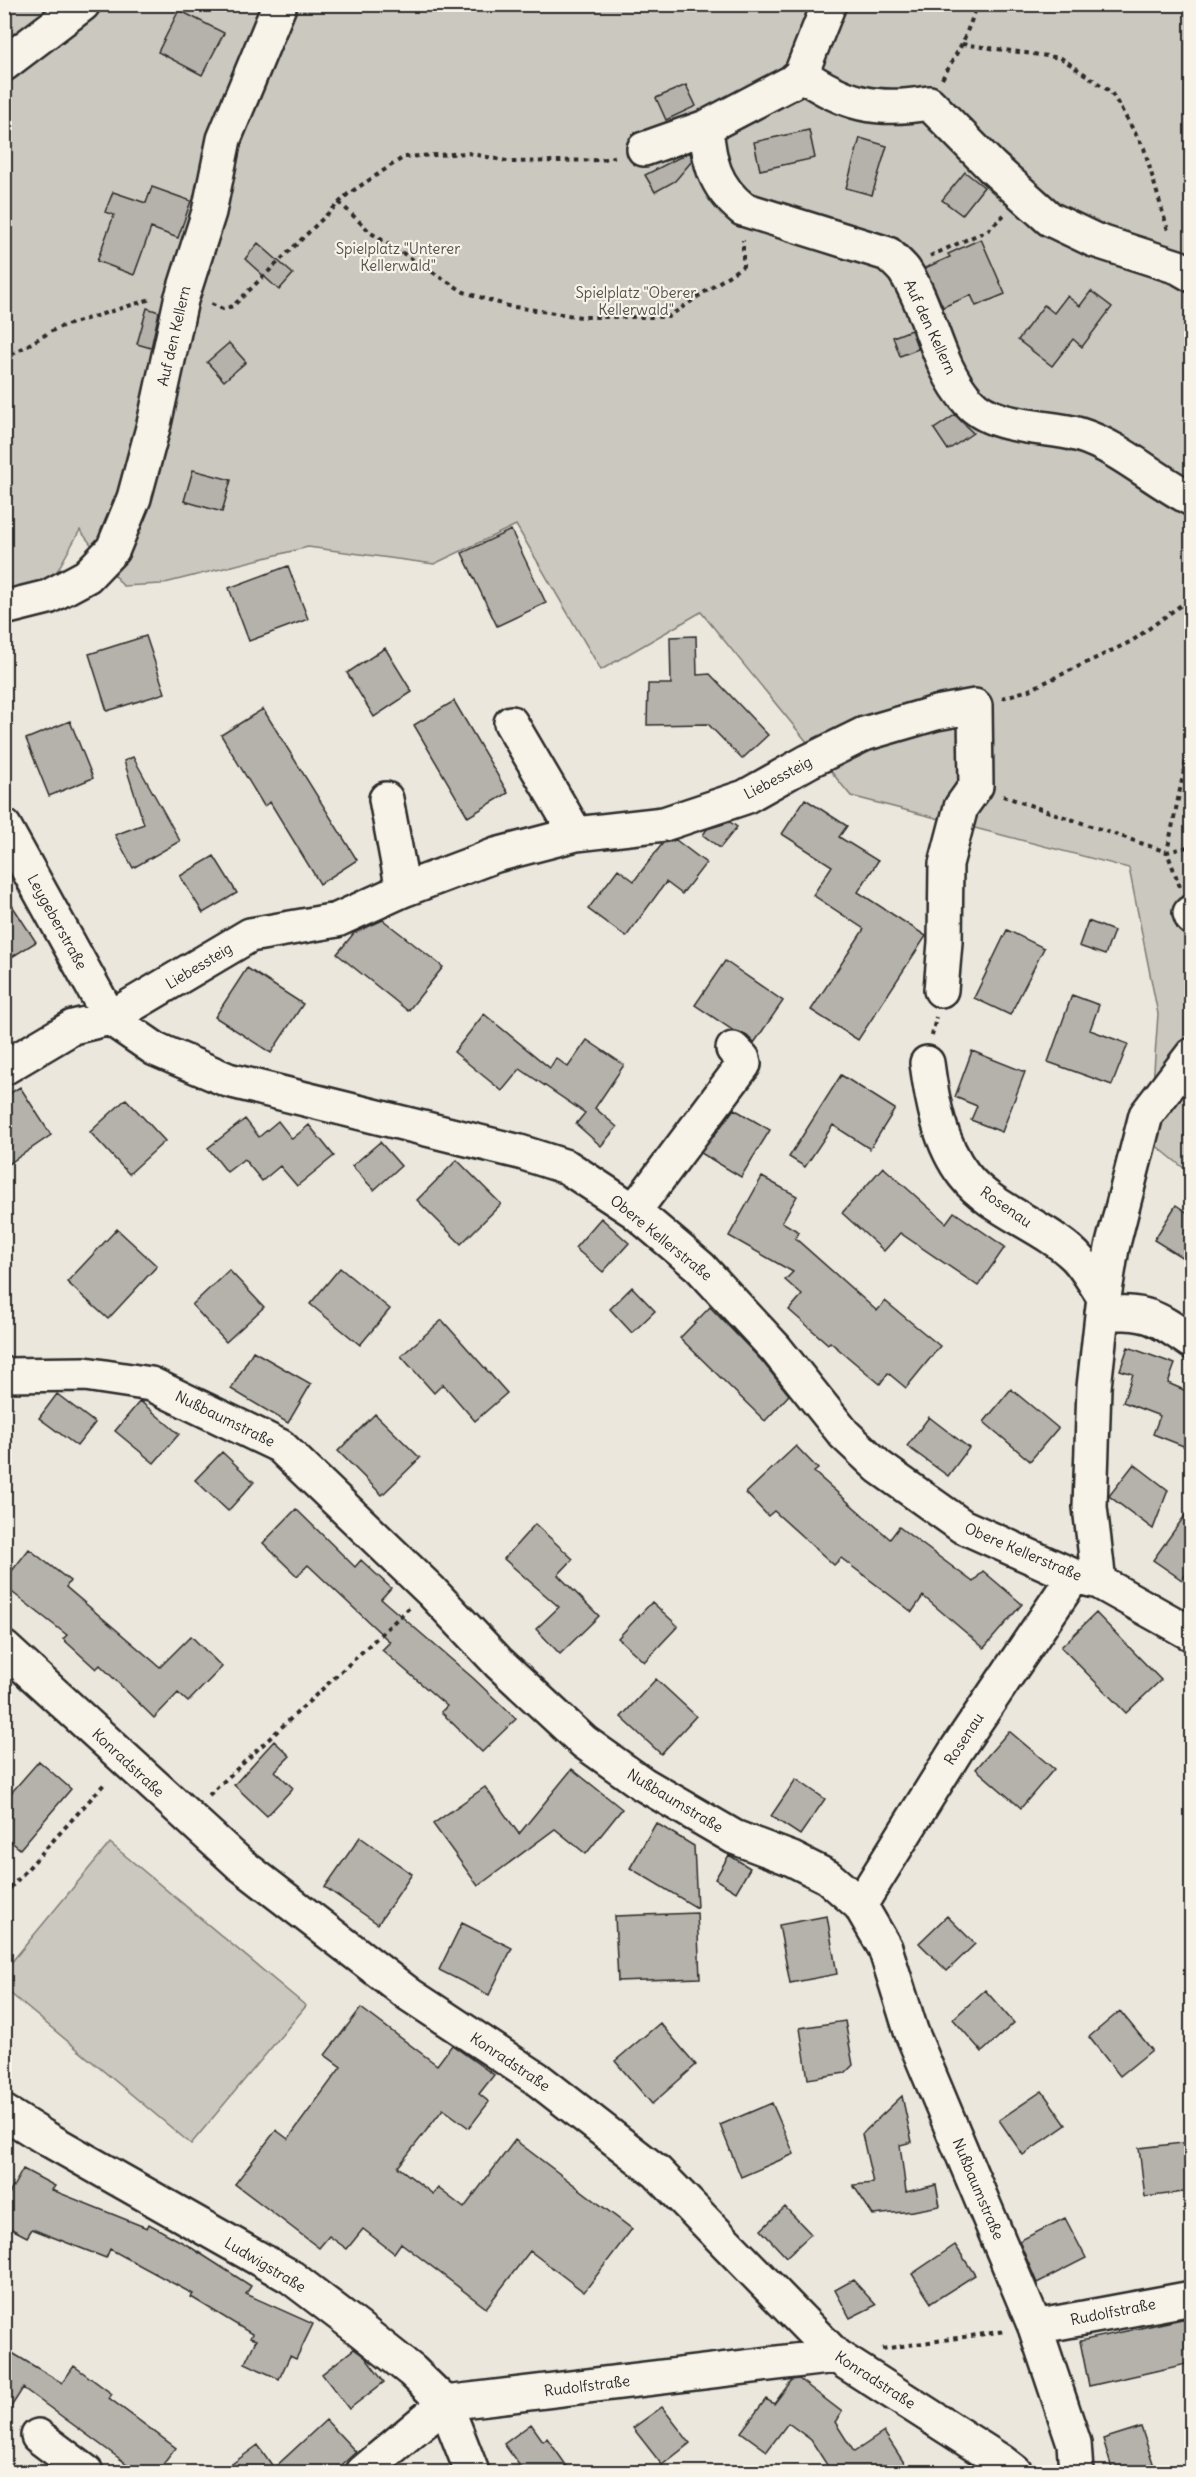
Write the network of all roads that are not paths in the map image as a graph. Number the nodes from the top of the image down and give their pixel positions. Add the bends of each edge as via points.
1 (83, 4) edge
2 (280, 4) edge
3 (829, 4) edge
4 (4, 64) edge
5 (801, 74) junction
6 (706, 127) junction
7 (644, 149) road end
8 (1185, 271) edge
9 (1191, 499) edge
10 (4, 608) edge
11 (511, 723) dead end
12 (386, 799) dead end
13 (4, 826) edge
14 (576, 834) junction
15 (403, 890) junction
16 (941, 990) road end
17 (110, 1018) junction
18 (734, 1049) dead end
19 (1191, 1055) edge
20 (927, 1063) road end
21 (4, 1068) edge
22 (634, 1211) junction
23 (1103, 1305) junction
24 (1191, 1342) edge
25 (4, 1375) edge
26 (1086, 1579) junction
27 (1191, 1634) edge
28 (4, 1648) edge
29 (860, 1905) junction
30 (4, 2112) edge
31 (1191, 2298) edge
32 (1035, 2327) junction
33 (836, 2356) junction
34 (445, 2403) junction
35 (38, 2436) dead end
36 (86, 2472) edge
37 (363, 2472) edge
38 (472, 2472) edge
39 (1015, 2472) edge
40 (1076, 2472) edge

1 - 4 street
2 - 10 street, Auf den Kellern via 224,139 209,212 181,300 149,445 134,498 113,549 87,576 48,597
3 - 5 street
5 - 6 street
5 - 8 street via 829,93 868,105 900,108 928,103 1050,219 1094,240
6 - 7 street
6 - 9 street, Auf den Kellern via 709,160 722,186 743,209 888,254 903,269 946,367 969,402 1003,421 1082,436
11 - 14 street
12 - 15 street
13 - 17 street, Leygeberstraße
14 - 15 street, Liebessteig via 496,855
14 - 16 street, Liebessteig via 664,824 745,797 864,734 975,706 976,786 962,807 946,864
15 - 17 street, Liebessteig via 337,920 250,935
17 - 21 street, Liebessteig via 73,1027
17 - 22 street, Obere Kellerstraße via 155,1049 228,1080 567,1167
18 - 22 street via 744,1064
19 - 23 street via 1146,1115 1112,1248
20 - 23 street, Rosenau via 932,1099 945,1139 964,1175 987,1197 1076,1256
22 - 26 street, Obere Kellerstraße via 700,1267 776,1349 844,1434 879,1467 962,1527
23 - 24 street via 1156,1318
23 - 26 street via 1094,1387
25 - 29 street, Nußbaumstraße via 85,1374 151,1384 280,1446 431,1591 499,1663 585,1742 643,1784 734,1837 828,1877
26 - 27 street, Obere Kellerstraße
26 - 29 street, Rosenau via 957,1749
28 - 33 street, Konradstraße via 240,1864 410,1995 536,2078 657,2172
29 - 32 street, Nußbaumstraße via 885,1948 911,2031
30 - 34 street, Ludwigstraße via 291,2277 412,2371
31 - 32 street, Rudolfstraße
32 - 40 street, Nußbaumstraße via 1074,2443
33 - 34 street, Rudolfstraße
33 - 39 street, Konradstraße
34 - 37 street
34 - 38 street, Ludwigstraße
35 - 36 street

